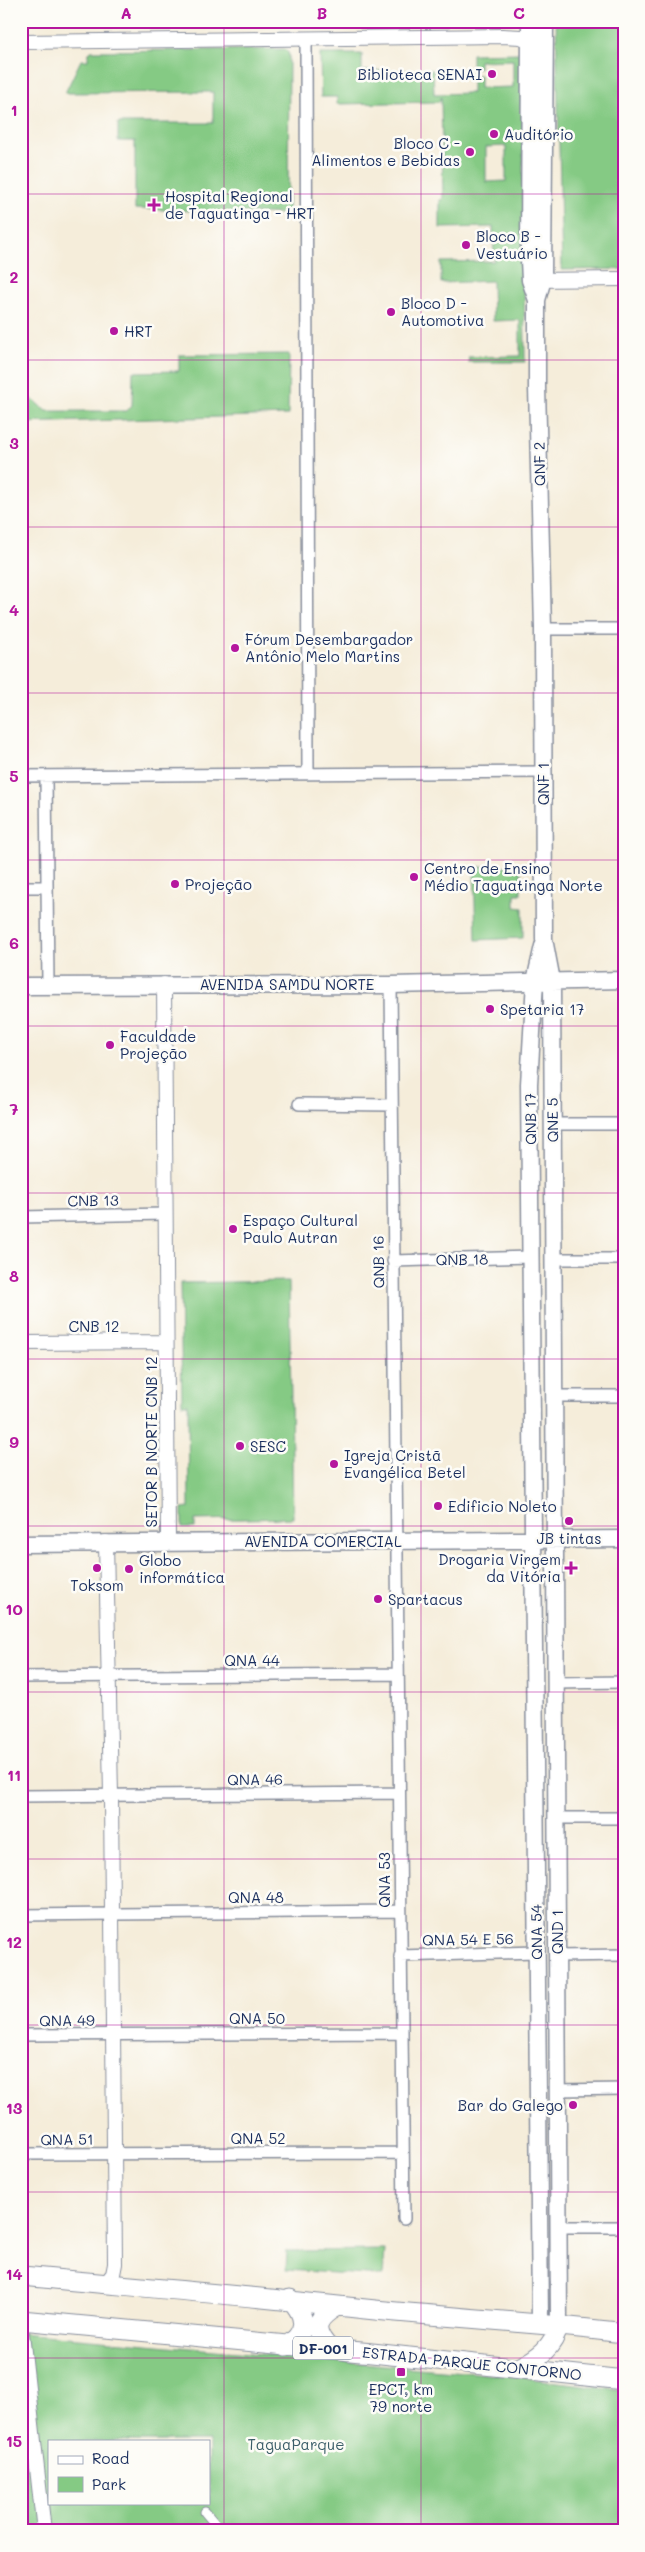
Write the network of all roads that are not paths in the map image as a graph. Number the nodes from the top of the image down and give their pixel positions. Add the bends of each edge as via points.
1 (529, 21) edge
2 (545, 21) edge
3 (502, 36) junction
4 (306, 39) junction
5 (530, 41) junction
6 (21, 42) edge
7 (624, 279) edge
8 (536, 280) junction
9 (543, 629) junction
10 (624, 629) edge
11 (543, 772) junction
12 (308, 774) junction
13 (21, 776) edge
14 (46, 776) junction
15 (21, 887) edge
16 (46, 887) junction
17 (544, 939) junction
18 (624, 980) edge
19 (535, 981) junction
20 (552, 981) junction
21 (164, 984) junction
22 (392, 985) junction
23 (21, 986) edge
24 (48, 986) junction
25 (530, 1049) junction
26 (551, 1052) junction
27 (551, 1083) junction
28 (529, 1084) junction
29 (299, 1104) dead end
30 (392, 1105) junction
31 (552, 1124) junction
32 (624, 1124) edge
33 (165, 1214) junction
34 (21, 1217) edge
35 (532, 1257) junction
36 (552, 1259) junction
37 (624, 1259) edge
38 (393, 1261) junction
39 (166, 1342) junction
40 (21, 1343) edge
41 (624, 1396) edge
42 (553, 1402) junction
43 (532, 1409) junction
44 (624, 1539) edge
45 (396, 1540) junction
46 (532, 1540) junction
47 (554, 1540) junction
48 (106, 1542) junction
49 (168, 1542) junction
50 (21, 1544) edge
51 (533, 1623) junction
52 (555, 1624) junction
53 (397, 1674) junction
54 (107, 1676) junction
55 (21, 1677) edge
56 (624, 1682) edge
57 (555, 1683) junction
58 (399, 1793) junction
59 (21, 1796) edge
60 (111, 1796) junction
61 (556, 1818) junction
62 (624, 1818) edge
63 (536, 1874) junction
64 (557, 1876) junction
65 (536, 1900) junction
66 (557, 1900) junction
67 (399, 1912) junction
68 (112, 1913) junction
69 (21, 1915) edge
70 (536, 1952) junction
71 (624, 1955) edge
72 (400, 1956) junction
73 (557, 1956) junction
74 (402, 2033) junction
75 (113, 2034) junction
76 (21, 2035) edge
77 (624, 2089) edge
78 (558, 2090) junction
79 (402, 2152) junction
80 (113, 2153) junction
81 (21, 2154) edge
82 (404, 2219) dead end
83 (559, 2227) junction
84 (624, 2227) edge
85 (114, 2264) junction
86 (540, 2267) junction
87 (559, 2268) junction
88 (21, 2276) edge
89 (104, 2284) junction
90 (128, 2285) junction
91 (290, 2299) junction
92 (338, 2306) junction
93 (21, 2320) edge
94 (540, 2323) junction
95 (559, 2325) junction
96 (21, 2326) edge
97 (624, 2334) edge
98 (286, 2346) junction
99 (330, 2349) junction
100 (518, 2368) junction
101 (624, 2380) edge
102 (205, 2512) dead end
103 (44, 2531) edge
104 (221, 2531) edge

1 - 3 street via 518,30
1 - 5 main road
2 - 8 main road
3 - 4 street
3 - 5 street
4 - 6 street
4 - 12 street
5 - 8 main road
7 - 8 street
8 - 9 main road, QNF 2
9 - 10 street
9 - 11 main road, QNF 1
11 - 12 street
11 - 17 main road, QNF 1
12 - 14 street
13 - 14 street
14 - 16 street
15 - 16 street
16 - 24 street
17 - 19 main road, QNF 1
17 - 20 main road, QNF 1
18 - 20 main road, AVENIDA SAMDU NORTE
19 - 20 main road, AVENIDA SAMDU NORTE
19 - 22 main road, AVENIDA SAMDU NORTE
19 - 25 main road, QNB 17
20 - 26 main road, QNE 5
21 - 22 main road, AVENIDA SAMDU NORTE
21 - 24 main road, AVENIDA SAMDU NORTE
21 - 33 street, SETOR B NORTE CNB 12
22 - 30 street, QNB 16
23 - 24 main road, AVENIDA SAMDU NORTE
25 - 26 main road via 540,1062 547,1061
25 - 28 main road, QNB 17
26 - 27 main road, QNE 5
27 - 28 main road via 539,1079
27 - 31 main road, QNE 5
28 - 35 main road, QNB 17
29 - 30 street
30 - 38 street, QNB 16
31 - 32 street
31 - 36 main road, QNE 5
33 - 34 street, CNB 13
33 - 39 street, SETOR B NORTE CNB 12
35 - 38 street, QNB 18
35 - 43 main road, QNB 17
36 - 37 street
36 - 42 main road, QNE 5
38 - 45 street, QNB 16
39 - 40 street, CNB 12
39 - 49 street, SETOR B NORTE CNB 12
41 - 42 street
42 - 43 main road via 544,1413
42 - 47 main road, QND 1
43 - 46 main road
44 - 47 main road, AVENIDA COMERCIAL
45 - 46 main road, AVENIDA COMERCIAL
45 - 49 main road, AVENIDA COMERCIAL
45 - 53 street, QNA 53
46 - 47 main road, AVENIDA COMERCIAL
46 - 51 main road, QNA 54
47 - 52 main road, QND 1
48 - 49 main road, AVENIDA COMERCIAL
48 - 50 main road, AVENIDA COMERCIAL
48 - 54 street
51 - 52 main road via 543,1618
51 - 63 main road, QNA 54
52 - 57 main road, QND 1
53 - 54 street, QNA 44
53 - 58 street, QNA 53
54 - 55 street, QNA 44
54 - 60 street
56 - 57 street
57 - 61 main road, QND 1
58 - 60 street, QNA 46
58 - 67 street, QNA 53
59 - 60 street, QNA 46
60 - 68 street
61 - 62 street
61 - 64 main road, QND 1
63 - 64 main road via 547,1880
63 - 65 main road, QNA 54
64 - 66 main road, QND 1
65 - 66 main road via 544,1895
65 - 70 main road, QNA 54
66 - 73 main road, QND 1
67 - 68 street, QNA 48
67 - 72 street, QNA 53
68 - 69 street, QNA 48
68 - 75 street
70 - 72 street, QNA 54 E 56
70 - 86 main road, QNA 54
71 - 73 street
72 - 74 street, QNA 53
73 - 78 main road, QND 1
74 - 75 street, QNA 50
74 - 79 street, QNA 53
75 - 76 street, QNA 49
75 - 80 street
77 - 78 street
78 - 83 main road, QND 1
79 - 80 street, QNA 52
79 - 82 street, QNA 53
80 - 81 street, QNA 51
80 - 85 street
83 - 84 street
83 - 87 main road, QND 1
85 - 89 street via 113,2274
85 - 90 street
86 - 87 main road via 553,2272
86 - 94 main road, QNA 54
87 - 95 main road, QND 1
88 - 89 highway
89 - 90 highway
90 - 91 highway
91 - 92 highway
91 - 98 highway via 300,2310 302,2328 298,2338
92 - 94 highway
92 - 99 highway via 323,2315 318,2324 319,2336
93 - 98 highway, ESTRADA PARQUE CONTORNO / DF-001
94 - 95 highway
95 - 97 highway
95 - 100 highway via 549,2347 538,2358
96 - 103 street
98 - 99 highway, ESTRADA PARQUE CONTORNO / DF-001
99 - 100 highway, ESTRADA PARQUE CONTORNO / DF-001
100 - 101 highway, ESTRADA PARQUE CONTORNO / DF-001
102 - 104 street

